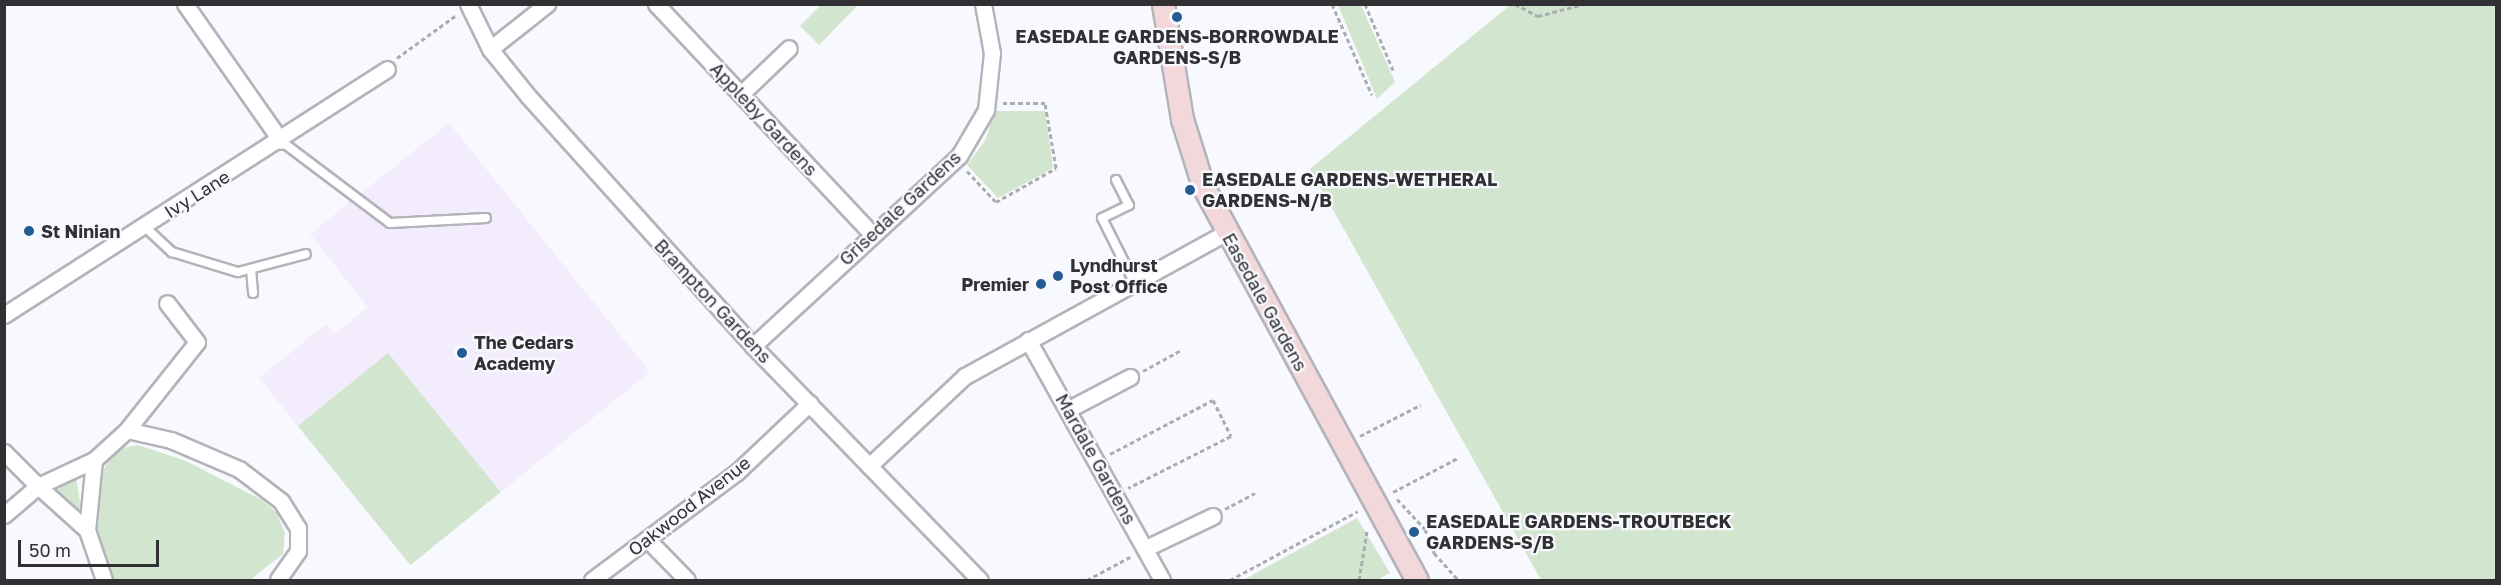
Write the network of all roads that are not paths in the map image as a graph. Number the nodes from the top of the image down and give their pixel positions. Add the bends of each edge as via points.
1 (185, 4) edge
2 (547, 4) edge
3 (656, 4) edge
4 (983, 4) edge
5 (1163, 4) edge
6 (468, 5) edge
7 (789, 48) dead end
8 (490, 49) junction
9 (387, 69) road end
10 (741, 94) junction
11 (281, 141) junction
12 (1116, 180) dead end
13 (486, 218) dead end
14 (145, 227) junction
15 (1227, 232) junction
16 (872, 234) junction
17 (306, 254) dead end
18 (250, 269) junction
19 (1134, 282) junction
20 (253, 293) dead end
21 (167, 303) dead end
22 (4, 315) edge
23 (1028, 340) junction
24 (753, 346) junction
25 (1130, 377) road end
26 (810, 403) junction
27 (1069, 409) junction
28 (127, 430) junction
29 (4, 452) edge
30 (94, 460) junction
31 (869, 466) junction
32 (38, 486) junction
33 (4, 515) edge
34 (1213, 516) road end
35 (87, 530) junction
36 (647, 539) junction
37 (1146, 548) junction
38 (104, 580) edge
39 (278, 580) edge
40 (592, 580) edge
41 (687, 580) edge
42 (980, 580) edge
43 (1162, 580) edge
44 (1417, 580) edge

1 - 11 street
2 - 8 street
3 - 10 street, Appleby Gardens
4 - 16 street, Grisedale Gardens via 992,54 987,104 956,159
5 - 15 street, Easedale Gardens via 1191,156
6 - 8 street, Brampton Gardens
7 - 10 street
8 - 24 street, Brampton Gardens
9 - 11 street, Ivy Lane
10 - 16 street, Appleby Gardens
11 - 13 lane via 390,223
11 - 14 street, Ivy Lane
12 - 19 lane via 1129,205 1102,218
14 - 18 lane via 172,252 238,272
14 - 22 street, Ivy Lane
15 - 19 street
15 - 44 street, Easedale Gardens via 1342,445 1383,505
16 - 24 street, Grisedale Gardens
17 - 18 lane
18 - 20 lane
19 - 23 street
21 - 28 street via 197,342
23 - 27 street, Mardale Gardens
23 - 31 street via 965,376
24 - 26 street, Brampton Gardens
25 - 27 street
26 - 31 street, Brampton Gardens
26 - 36 street, Oakwood Avenue via 737,472
27 - 37 street, Mardale Gardens
28 - 30 street
28 - 39 street via 171,440 239,469 281,501 298,528 298,551
29 - 32 street
30 - 32 street
30 - 35 street
31 - 42 street, Brampton Gardens
32 - 33 street
32 - 35 street
34 - 37 street
35 - 38 street
36 - 40 street, Oakwood Avenue
36 - 41 street
37 - 43 street, Mardale Gardens

